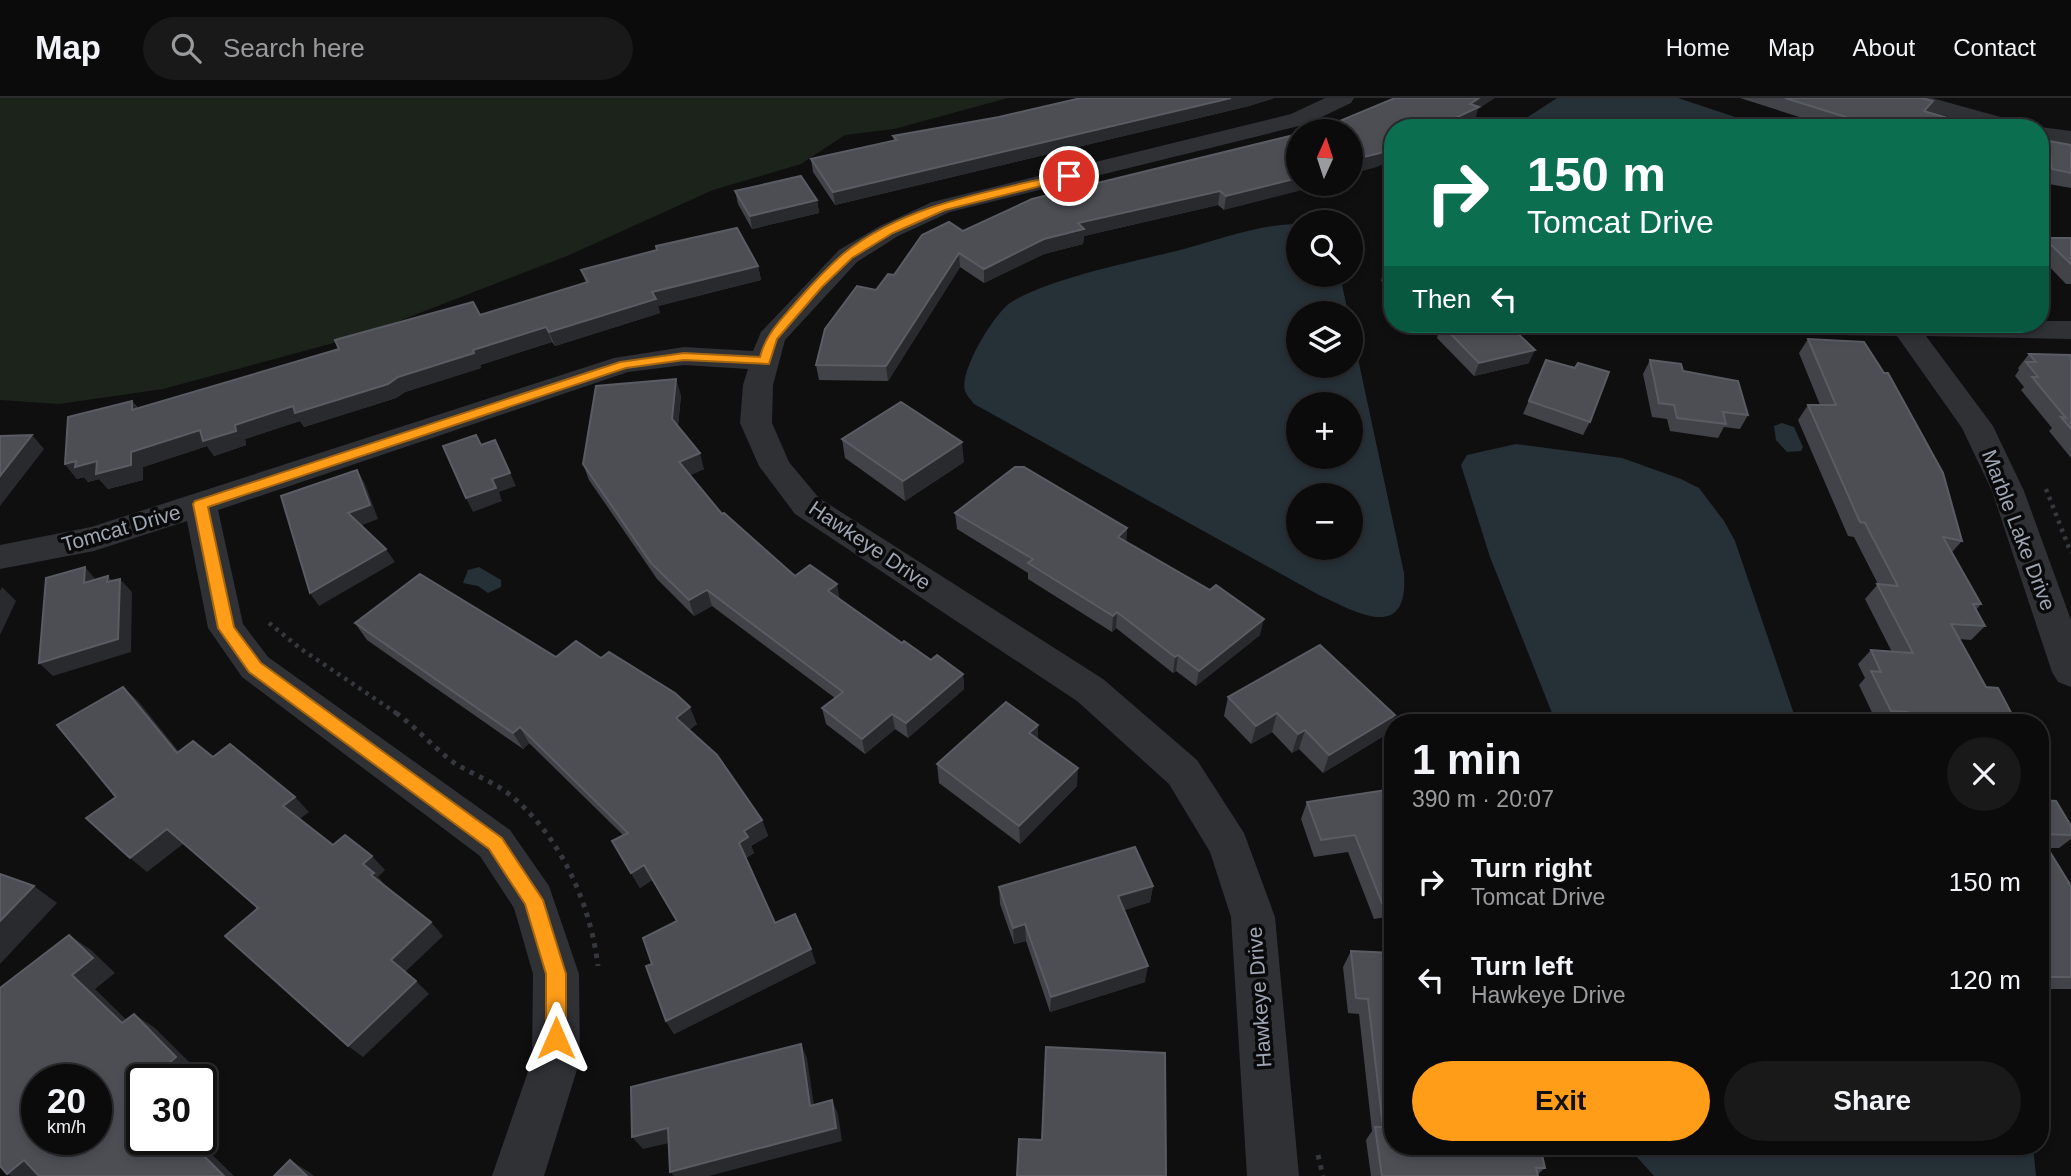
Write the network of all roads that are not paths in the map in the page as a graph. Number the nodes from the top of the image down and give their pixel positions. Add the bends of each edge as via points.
1 (1343, 98) edge
2 (1908, 98) edge
3 (1982, 119) edge
4 (2049, 135) edge
5 (2071, 138) edge
6 (2049, 330) edge
7 (2071, 330) edge
8 (1909, 333) edge
9 (765, 361) junction
10 (200, 504) junction
11 (0, 556) edge
12 (2071, 672) edge
13 (518, 1176) edge
14 (1273, 1176) edge

1 - 9 street, Hawkeye Drive via 1299,119 941,207 848,256 771,338
2 - 3 street
4 - 5 street
6 - 7 street
8 - 12 street, Marble Lake Drive via 1977,426 2008,491
9 - 10 street, Tomcat Drive via 684,356 624,364
9 - 14 street, Hawkeye Drive via 756,423 775,466 807,506 1090,690 1183,772 1229,845 1253,916
10 - 11 street, Tomcat Drive via 94,539
10 - 13 street via 226,628 255,667 495,843 534,900 556,974 556,1060

